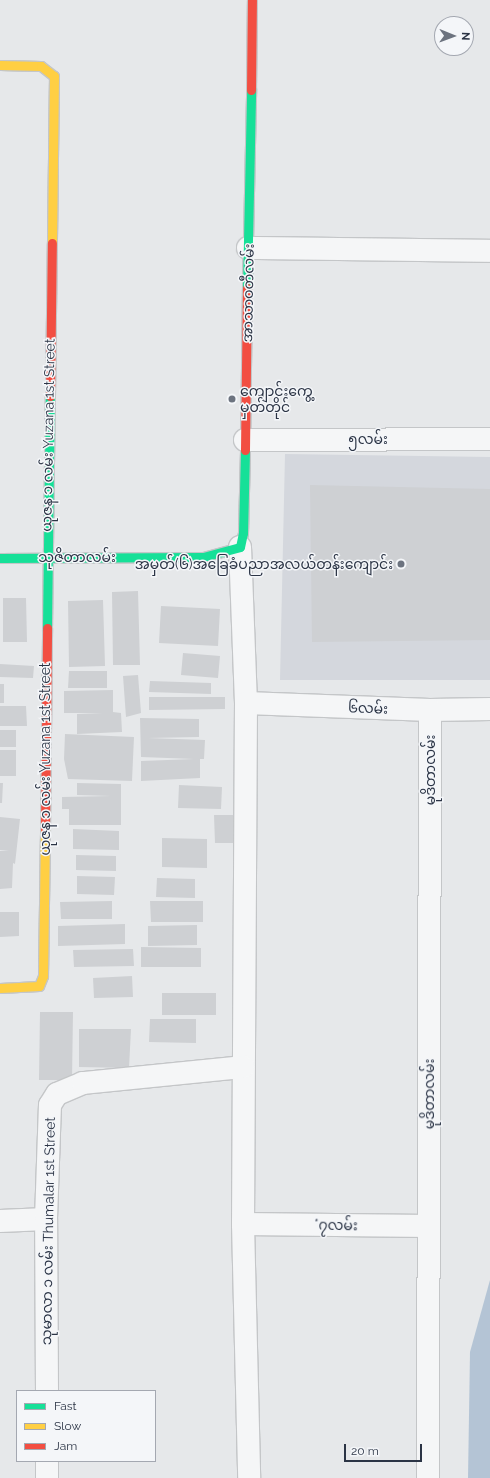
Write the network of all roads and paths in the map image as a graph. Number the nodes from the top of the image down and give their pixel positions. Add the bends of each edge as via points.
1 (252, 0) edge
2 (0, 65) edge
3 (248, 248) junction
4 (490, 251) edge
5 (490, 439) edge
6 (245, 440) junction
7 (240, 547) junction
8 (0, 558) edge
9 (46, 558) junction
10 (246, 703) junction
11 (490, 709) edge
12 (430, 710) junction
13 (0, 988) edge
14 (243, 1067) junction
15 (46, 1219) junction
16 (0, 1221) edge
17 (243, 1224) junction
18 (429, 1226) junction
19 (47, 1390) edge
20 (47, 1462) edge
21 (47, 1478) edge
22 (249, 1478) edge
23 (428, 1478) edge

1 - 3 street, အာသာဝတီလမ်း
2 - 9 street, ယုဇန ၁ လမ်း Yuzana 1st Street via 41,66 54,76
3 - 4 street
3 - 6 street, အာသာဝတီလမ်း
5 - 6 street, ၅လမ်း
6 - 7 street, အာသာဝတီလမ်း via 243,533
7 - 9 street, သုဇိတာလမ်း via 203,557
7 - 10 street
8 - 9 street, သုဇိတာလမ်း
9 - 13 street, ယုဇန ၁ လမ်း Yuzana 1st Street via 44,976 39,986
10 - 12 street, ၆လမ်း
10 - 14 street
11 - 12 street, ၆လမ်း
12 - 18 street, မုဒိတာလမ်း
14 - 15 street, သုမာလာ ၁ လမ်း Thumalar 1st Street via 83,1083 57,1094 50,1105
14 - 17 street
15 - 16 street
15 - 19 street, သုမာလာ ၁ လမ်း Thumalar 1st Street
17 - 18 street, *၇လမ်း
17 - 22 street
18 - 23 street, မုဒိတာလမ်း
20 - 21 street

